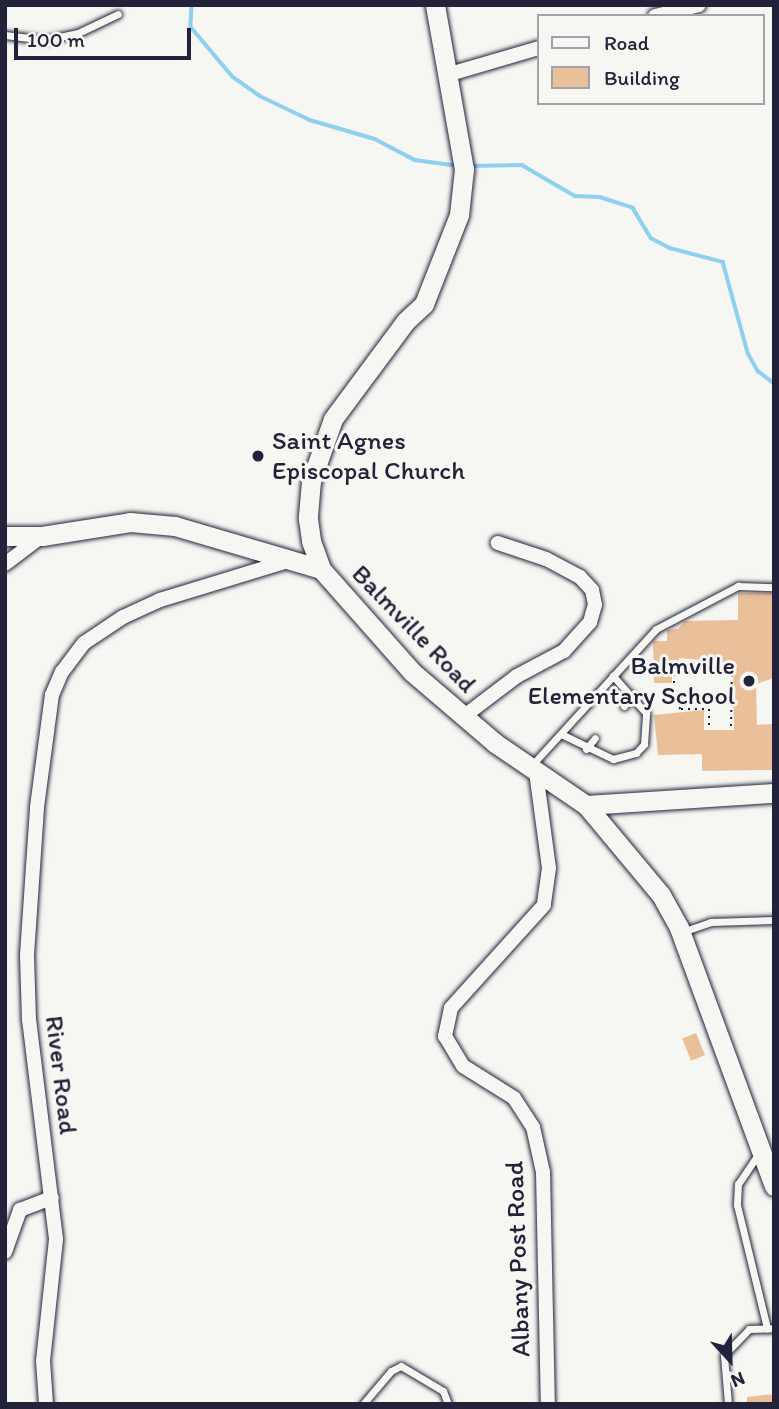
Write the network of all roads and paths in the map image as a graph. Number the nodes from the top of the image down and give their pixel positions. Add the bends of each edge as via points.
1 (435, 5) edge
2 (699, 5) edge
3 (118, 14) dead end
4 (662, 14) edge
5 (5, 35) edge
6 (538, 48) edge
7 (450, 74) junction
8 (5, 536) edge
9 (42, 536) junction
10 (498, 542) dead end
11 (284, 562) junction
12 (5, 564) edge
13 (321, 569) junction
14 (774, 587) edge
15 (732, 663) dead end
16 (716, 667) dead end
17 (674, 674) dead end
18 (732, 674) junction
19 (613, 676) junction
20 (633, 695) junction
21 (624, 706) dead end
22 (463, 717) junction
23 (731, 726) dead end
24 (709, 730) dead end
25 (561, 734) junction
26 (595, 738) dead end
27 (586, 749) junction
28 (534, 769) junction
29 (774, 793) edge
30 (586, 805) junction
31 (774, 919) edge
32 (680, 932) junction
33 (761, 1151) junction
34 (774, 1186) edge
35 (52, 1198) junction
36 (5, 1252) edge
37 (770, 1328) edge
38 (46, 1404) edge
39 (363, 1404) edge
40 (448, 1404) edge
41 (548, 1404) edge
42 (728, 1404) edge

1 - 7 street, Balmville Road
2 - 4 street
3 - 5 lane via 78,33 45,40
6 - 7 street
7 - 13 street, Balmville Road via 463,164 454,236 431,293 346,397 323,444 312,481 308,519
8 - 9 street
9 - 11 street via 98,524 175,526 212,534
9 - 12 street
10 - 22 street via 580,577 592,590 595,605 590,622 564,651 517,676
11 - 13 street
11 - 35 street, River Road via 160,600 124,617 84,643 62,672 52,695 38,795 27,955 29,1020
13 - 22 street, Balmville Road via 367,625
14 - 19 lane via 738,586 680,613 656,629
15 - 18 path
16 - 18 path via 716,674
17 - 24 path via 674,703 681,709 709,709
18 - 23 path
19 - 20 lane
19 - 25 lane
20 - 21 lane
20 - 27 lane via 649,723 644,744 624,758 612,759
22 - 28 street, Balmville Road
25 - 27 lane
25 - 28 lane
26 - 27 lane
28 - 30 street, Balmville Road
28 - 41 street, Albany Post Road via 550,868 544,905 452,1008 445,1036 463,1066 514,1098 533,1127 543,1172
29 - 30 street
30 - 32 street, Balmville Road via 661,895
31 - 32 lane via 711,922
32 - 33 street, Balmville Road
33 - 34 street, Balmville Road
33 - 37 lane via 738,1184 737,1205
35 - 36 street via 20,1210
35 - 38 street, River Road via 55,1273 43,1361
37 - 42 lane via 748,1329 724,1354
39 - 40 lane via 391,1370 401,1366 443,1391

